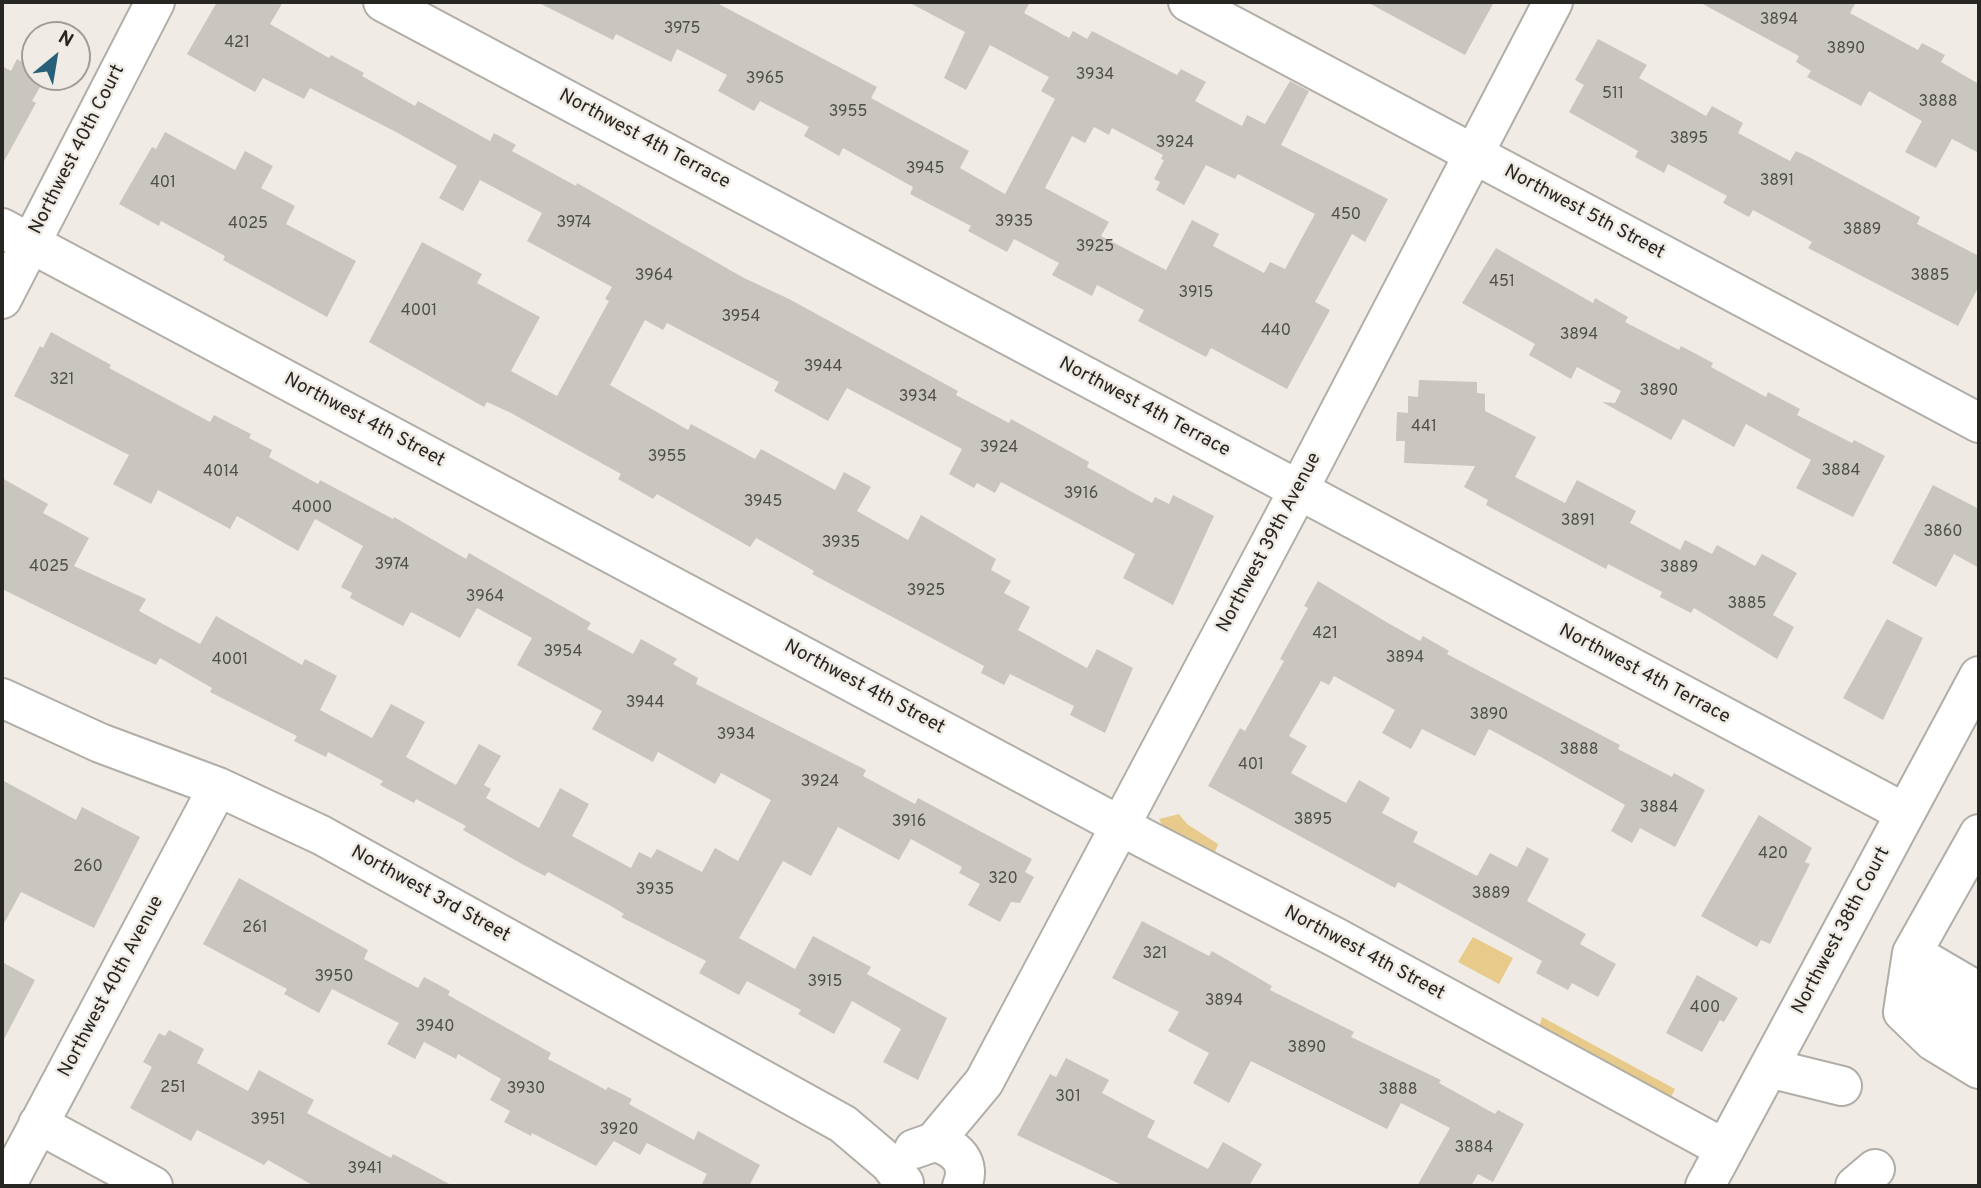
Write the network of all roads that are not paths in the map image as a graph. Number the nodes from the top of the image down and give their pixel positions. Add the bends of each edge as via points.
1 (155, 2) edge
2 (383, 2) edge
3 (1188, 2) edge
4 (1553, 2) edge
5 (1474, 155) junction
6 (16, 235) edge
7 (2, 299) edge
8 (1979, 423) edge
9 (1298, 491) junction
10 (1979, 676) edge
11 (2, 698) edge
12 (218, 787) junction
13 (1905, 813) junction
14 (1120, 825) junction
15 (1979, 834) edge
16 (1912, 953) junction
17 (1906, 991) junction
18 (1979, 992) edge
19 (1979, 1029) edge
20 (1769, 1068) junction
21 (1979, 1069) edge
22 (1842, 1086) dead end
23 (38, 1124) junction
24 (843, 1124) junction
25 (1725, 1149) junction
26 (954, 1165) edge
27 (905, 1185) edge
28 (6, 1186) edge
29 (152, 1186) edge
30 (1705, 1186) edge

1 - 6 street, Northwest 40th Court
2 - 9 street, Northwest 4th Terrace
3 - 5 street, Northwest 5th Street
4 - 5 street, Northwest 39th Avenue
5 - 8 street, Northwest 5th Street
5 - 9 street, Northwest 39th Avenue
6 - 7 street, Northwest 40th Court
6 - 14 street, Northwest 4th Street
9 - 13 street, Northwest 4th Terrace
9 - 14 street, Northwest 39th Avenue
10 - 13 street, Northwest 38th Court
11 - 12 street, Northwest 3rd Street via 88,738
12 - 23 street, Northwest 40th Avenue
12 - 24 street, Northwest 3rd Street via 321,835
13 - 20 street, Northwest 38th Court
14 - 25 street, Northwest 4th Street
14 - 26 street, Northwest 39th Avenue via 984,1082
15 - 16 street
16 - 17 street
16 - 18 street
17 - 19 street
17 - 21 street via 1903,1012 1933,1041
20 - 22 street
20 - 25 street, Northwest 38th Court
23 - 28 street, Northwest 40th Avenue
23 - 29 street
24 - 26 street, Northwest 3rd Street
24 - 27 street, Northwest 3rd Street via 890,1164
25 - 30 street, Northwest 38th Court
26 - 27 street, Northwest 39th Avenue via 905,1161

